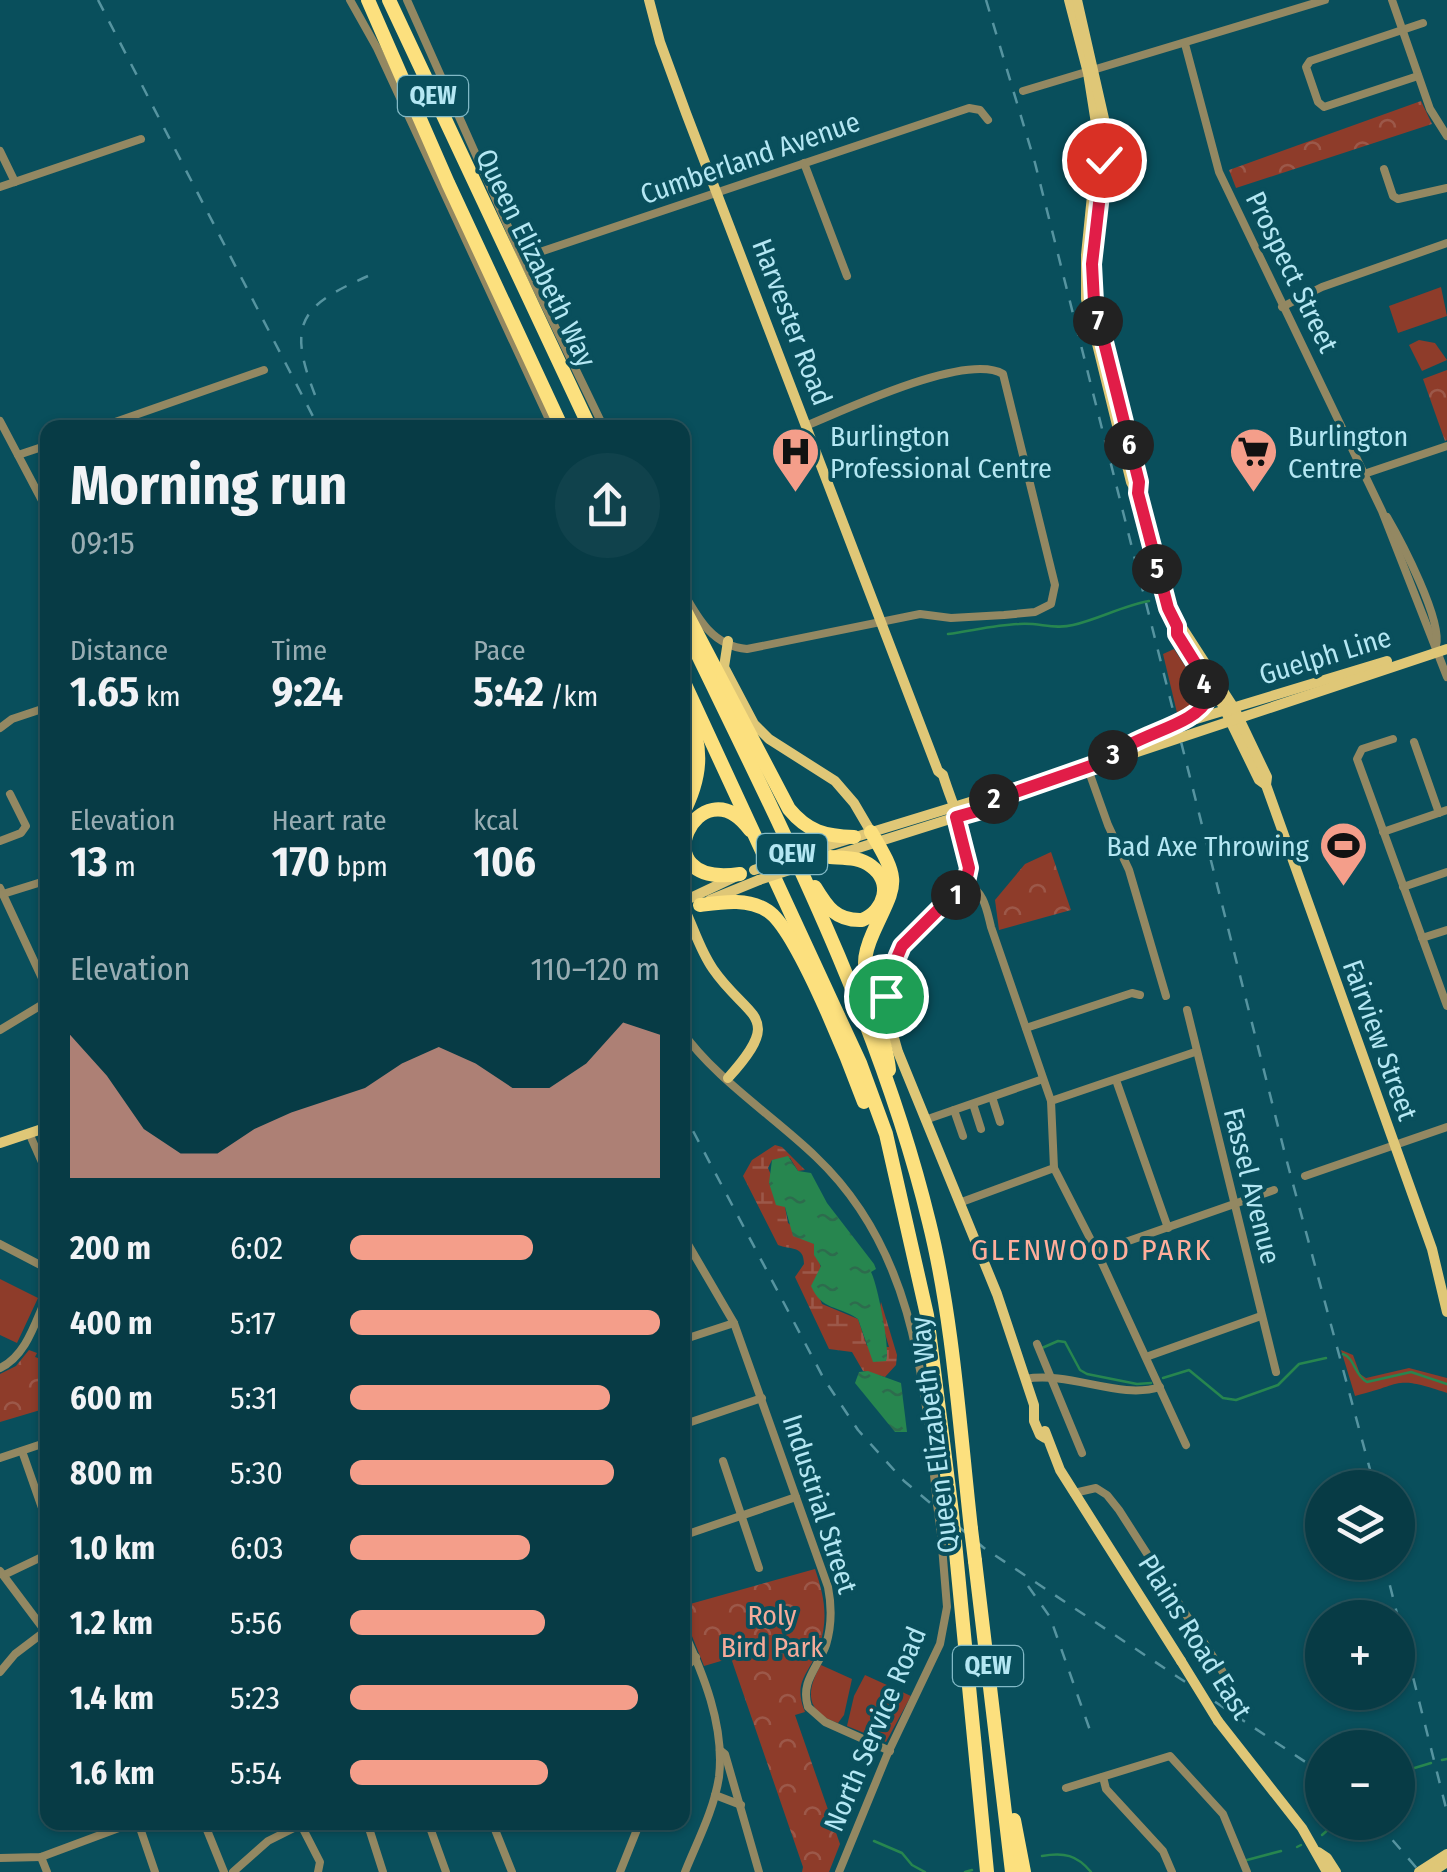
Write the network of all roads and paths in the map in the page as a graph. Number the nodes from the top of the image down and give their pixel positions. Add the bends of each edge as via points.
1 (350, 0) edge
2 (389, 0) edge
3 (407, 0) edge
4 (649, 0) edge
5 (1073, 0) edge
6 (1325, 0) edge
7 (1392, 0) edge
8 (1306, 3) edge
9 (368, 4) edge
10 (1424, 23) dead end
11 (1402, 30) junction
12 (1184, 44) junction
13 (1091, 72) junction
14 (1418, 76) junction
15 (1023, 91) dead end
16 (988, 120) dead end
17 (1447, 136) edge
18 (142, 139) dead end
19 (0, 151) edge
20 (804, 162) junction
21 (1384, 169) dead end
22 (15, 182) junction
23 (0, 187) edge
24 (1447, 188) edge
25 (718, 193) junction
26 (1447, 243) edge
27 (522, 258) junction
28 (847, 276) dead end
29 (1282, 307) junction
30 (264, 370) dead end
31 (121, 420) edge
32 (549, 420) edge
33 (558, 420) edge
34 (586, 420) edge
35 (600, 420) edge
36 (0, 421) edge
37 (808, 425) junction
38 (1447, 446) edge
39 (40, 448) edge
40 (18, 455) junction
41 (1364, 474) junction
42 (40, 497) edge
43 (690, 600) edge
44 (690, 620) edge
45 (882, 621) junction
46 (1177, 626) junction
47 (690, 639) edge
48 (729, 643) junction
49 (1442, 647) edge
50 (1202, 674) junction
51 (1447, 678) edge
52 (1221, 688) junction
53 (690, 695) edge
54 (1262, 699) junction
55 (40, 710) edge
56 (1257, 712) junction
57 (1232, 714) junction
58 (690, 716) edge
59 (1184, 721) junction
60 (0, 728) edge
61 (1208, 728) junction
62 (1393, 739) dead end
63 (1246, 742) junction
64 (1414, 742) dead end
65 (1108, 760) junction
66 (1088, 768) junction
67 (938, 771) junction
68 (946, 786) junction
69 (10, 794) dead end
70 (690, 797) edge
71 (987, 799) junction
72 (1443, 812) edge
73 (952, 814) junction
74 (690, 827) edge
75 (1383, 832) junction
76 (854, 837) junction
77 (873, 837) junction
78 (0, 841) edge
79 (812, 856) junction
80 (830, 857) junction
81 (795, 859) junction
82 (690, 863) edge
83 (772, 868) junction
84 (1447, 872) edge
85 (751, 875) junction
86 (40, 882) edge
87 (966, 882) junction
88 (1402, 887) junction
89 (1, 891) edge
90 (690, 906) edge
91 (690, 906) edge
92 (690, 907) edge
93 (690, 914) edge
94 (1447, 930) edge
95 (1422, 938) junction
96 (40, 974) edge
97 (1140, 995) dead end
98 (1166, 996) dead end
99 (1446, 1000) edge
100 (40, 1006) edge
101 (1186, 1010) dead end
102 (0, 1013) edge
103 (3, 1028) edge
104 (1026, 1028) junction
105 (690, 1040) edge
106 (1195, 1052) junction
107 (728, 1078) junction
108 (1043, 1079) junction
109 (1116, 1080) junction
110 (890, 1091) junction
111 (992, 1097) junction
112 (1051, 1101) junction
113 (973, 1104) junction
114 (954, 1110) junction
115 (925, 1120) junction
116 (1000, 1122) dead end
117 (1447, 1127) edge
118 (980, 1129) dead end
119 (40, 1130) edge
120 (29, 1133) junction
121 (962, 1136) dead end
122 (0, 1143) edge
123 (1395, 1145) junction
124 (40, 1158) edge
125 (1054, 1168) junction
126 (1305, 1176) dead end
127 (1274, 1190) dead end
128 (959, 1203) junction
129 (1234, 1205) junction
130 (907, 1226) junction
131 (1168, 1228) junction
132 (0, 1244) edge
133 (1097, 1252) junction
134 (690, 1257) edge
135 (40, 1265) edge
136 (1445, 1293) edge
137 (40, 1311) edge
138 (1447, 1312) edge
139 (1262, 1316) junction
140 (734, 1323) junction
141 (690, 1337) edge
142 (1037, 1344) dead end
143 (1146, 1357) junction
144 (0, 1368) edge
145 (1276, 1372) dead end
146 (1050, 1376) junction
147 (1025, 1379) junction
148 (1160, 1387) junction
149 (762, 1398) junction
150 (690, 1422) edge
151 (40, 1445) edge
152 (1186, 1445) dead end
153 (22, 1451) junction
154 (1082, 1454) dead end
155 (0, 1458) edge
156 (724, 1461) dead end
157 (1074, 1493) junction
158 (796, 1497) junction
159 (40, 1502) edge
160 (742, 1516) junction
161 (690, 1533) edge
162 (40, 1557) edge
163 (759, 1568) dead end
164 (1, 1574) edge
165 (40, 1624) edge
166 (40, 1636) edge
167 (690, 1645) edge
168 (696, 1658) junction
169 (690, 1664) edge
170 (0, 1672) edge
171 (1231, 1692) dead end
172 (720, 1750) junction
173 (890, 1751) junction
174 (1002, 1771) junction
175 (1103, 1777) junction
176 (1066, 1788) dead end
177 (715, 1795) junction
178 (740, 1804) junction
179 (100, 1830) edge
180 (139, 1830) edge
181 (207, 1830) dead end
182 (291, 1830) edge
183 (306, 1830) edge
184 (370, 1830) edge
185 (431, 1830) edge
186 (495, 1830) edge
187 (637, 1830) edge
188 (1318, 1852) junction
189 (1447, 1854) edge
190 (42, 1857) junction
191 (0, 1858) edge
192 (1447, 1862) edge
193 (47, 1872) edge
194 (156, 1872) edge
195 (224, 1872) edge
196 (233, 1872) edge
197 (318, 1872) edge
198 (384, 1872) edge
199 (446, 1872) edge
200 (512, 1872) edge
201 (620, 1872) edge
202 (685, 1872) edge
203 (760, 1872) edge
204 (838, 1872) edge
205 (984, 1872) edge
206 (1012, 1872) edge
207 (1024, 1872) edge
208 (1172, 1872) edge
209 (1247, 1872) edge
210 (1327, 1872) edge
211 (1336, 1872) edge
212 (1419, 1872) edge
213 (1432, 1872) edge

1 - 32 street
2 - 34 highway, Queen Elizabeth Way / QEW
3 - 27 street
4 - 25 main road, Harvester Road
5 - 13 main road, Fairview Street
6 - 8 street
7 - 11 street
8 - 12 street
9 - 33 highway, Queen Elizabeth Way / QEW
10 - 11 street
11 - 14 street
11 - 14 street via 1308,62 1318,102 1326,108
12 - 13 street
12 - 29 street, Prospect Street via 1219,172
13 - 15 street
13 - 46 main road, Fairview Street via 1106,152 1091,282 1138,493
14 - 17 street
16 - 20 street, Cumberland Avenue via 969,108
18 - 22 street
19 - 22 street
20 - 25 street, Cumberland Avenue
20 - 28 street
21 - 24 street via 1398,199
22 - 23 street
25 - 27 street, Cumberland Avenue
25 - 37 main road, Harvester Road
26 - 29 street
27 - 35 street
29 - 41 street, Prospect Street
30 - 31 street
36 - 40 street
37 - 45 main road, Harvester Road
37 - 45 street via 929,377 986,368 1003,374 1056,585 1051,604 1035,612
38 - 41 street
39 - 40 street
40 - 42 street
41 - 49 street, Prospect Street via 1416,572
43 - 48 street via 706,629
44 - 76 highway via 788,809 810,830
45 - 48 street via 747,650
45 - 67 main road, Harvester Road
46 - 50 main road, Fairview Street
46 - 52 main road, Fairview Street
47 - 81 highway, Queen Elizabeth Way / QEW
48 - 77 main road via 724,667 754,724 835,781
49 - 51 street, Prospect Street
49 - 54 main road, Guelph Line
49 - 56 main road, Guelph Line
50 - 57 main road, Fairview Street
50 - 59 main road via 1207,702
52 - 54 main road via 1237,699
52 - 57 main road, Fairview Street
53 - 83 highway, Queen Elizabeth Way / QEW
54 - 57 main road, Guelph Line
55 - 60 street
56 - 57 main road, Guelph Line
56 - 63 main road
57 - 59 main road, Guelph Line
57 - 61 main road, Guelph Line
57 - 63 main road, Fairview Street
58 - 70 highway via 700,761
59 - 65 main road, Guelph Line via 1134,741
61 - 63 main road
61 - 65 main road, Guelph Line
62 - 75 street via 1358,753 1357,760
63 - 123 main road, Fairview Street via 1267,777
64 - 72 street
65 - 66 main road, Guelph Line
66 - 71 main road, Guelph Line
66 - 98 street via 1129,870
67 - 68 main road, Harvester Road
67 - 73 main road, Harvester Road
68 - 71 main road via 959,799
68 - 73 main road, Harvester Road
69 - 78 street via 26,826
71 - 73 main road, Guelph Line
72 - 75 street
73 - 77 main road, Guelph Line
73 - 87 main road via 967,858
74 - 83 highway via 716,809 733,813
75 - 88 street
76 - 77 main road, Guelph Line
76 - 79 main road, Guelph Line
77 - 80 main road, Guelph Line
77 - 110 highway via 893,885 865,964
79 - 80 main road, Guelph Line
79 - 85 main road, Guelph Line, bridge
80 - 81 highway via 866,862 881,877 884,898 869,918 835,915
81 - 110 highway, Queen Elizabeth Way / QEW
82 - 85 highway via 714,877
83 - 130 highway, Queen Elizabeth Way / QEW via 860,1063 886,1134
84 - 88 street
85 - 90 main road, Guelph Line
85 - 91 main road, Guelph Line
86 - 89 street
87 - 104 street via 987,906
87 - 115 main road, Plains Road East via 913,932 890,974 888,1020
88 - 95 street
89 - 96 street
92 - 130 highway via 752,904 783,925 842,1044
93 - 107 main road via 714,970 755,1017 755,1043
94 - 95 street
95 - 99 street
97 - 104 street
100 - 103 street
101 - 106 street, Fassel Avenue
102 - 103 street
104 - 108 street
105 - 107 street, North Service Road
106 - 109 street
106 - 129 street, Fassel Avenue
107 - 173 street, North Service Road, bridge via 820,1161 866,1219 918,1346 948,1587 946,1624
108 - 111 street
108 - 112 street
109 - 112 street
109 - 131 street
110 - 174 highway, Queen Elizabeth Way / QEW, bridge via 930,1223 946,1316
111 - 113 street
111 - 116 street
112 - 125 street
113 - 114 street
113 - 118 street
114 - 115 street
114 - 121 street
115 - 128 main road, Plains Road East
117 - 123 street
119 - 120 main road
120 - 122 main road
120 - 124 street
123 - 126 street
123 - 136 main road, Fairview Street
125 - 128 street
125 - 133 street
127 - 129 street
128 - 147 main road, Plains Road East
129 - 131 street
129 - 139 street, Fassel Avenue
130 - 205 highway, Queen Elizabeth Way / QEW, bridge via 926,1314 952,1513
131 - 133 street
132 - 135 street
133 - 143 street
134 - 140 street, Industrial Street
136 - 138 main road, Fairview Street
137 - 144 street via 16,1358
139 - 143 street
139 - 145 street, Fassel Avenue
140 - 141 street
140 - 149 street, Industrial Street
142 - 146 street
143 - 148 street
146 - 147 street
146 - 148 street
146 - 154 street
147 - 157 main road, Plains Road East
148 - 152 street
149 - 150 street
149 - 158 street, Industrial Street
151 - 153 street
153 - 155 street
153 - 159 street
156 - 160 street
157 - 171 street via 1086,1488 1108,1494
157 - 188 main road, Plains Road East, bridge via 1218,1721
158 - 160 street
158 - 173 street, Industrial Street via 831,1602 826,1644 806,1686 808,1707
160 - 161 street
160 - 163 street
162 - 164 street
164 - 165 street
166 - 170 street
167 - 168 street
168 - 169 street
168 - 172 street
172 - 177 street
172 - 178 street
173 - 204 street, North Service Road
174 - 206 highway, Queen Elizabeth Way / QEW
174 - 207 highway
175 - 176 street
175 - 208 street
175 - 209 street via 1170,1756 1224,1814
177 - 178 street
177 - 202 street
178 - 203 street
179 - 190 street
180 - 194 street
181 - 195 street
182 - 196 street
183 - 197 street
184 - 198 street
185 - 199 street
186 - 200 street
187 - 201 street
188 - 210 main road, Plains Road East
188 - 211 main road, Plains Road East
189 - 212 main road
190 - 191 street
190 - 193 street
192 - 213 main road

